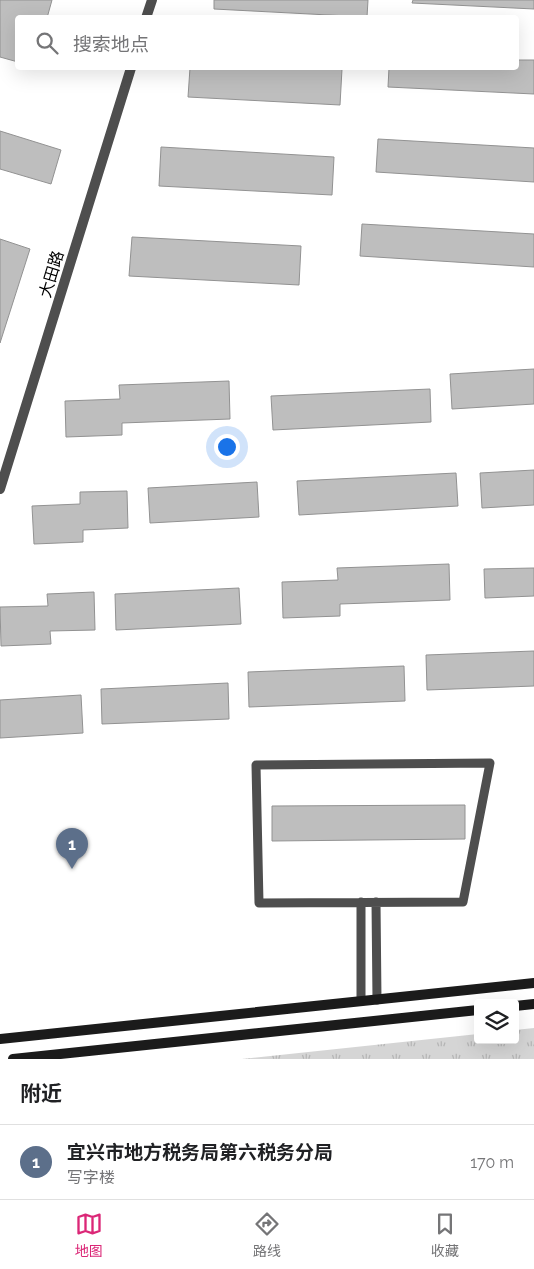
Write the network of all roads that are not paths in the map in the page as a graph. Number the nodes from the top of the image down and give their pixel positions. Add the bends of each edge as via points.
1 (152, 0) edge
2 (147, 15) edge
3 (130, 70) edge
4 (0, 489) edge
5 (361, 902) junction
6 (376, 902) junction
7 (534, 983) edge
8 (377, 1000) junction
9 (361, 1002) junction
10 (534, 1004) edge
11 (519, 1006) edge
12 (474, 1010) edge
13 (0, 1039) edge
14 (12, 1059) edge

1 - 2 street
3 - 4 street, 大田路
5 - 6 lane
5 - 6 lane via 258,903 256,765 490,763 463,902
5 - 9 lane
6 - 8 lane
7 - 8 main road
8 - 9 main road
9 - 13 main road
10 - 11 main road
12 - 14 main road

